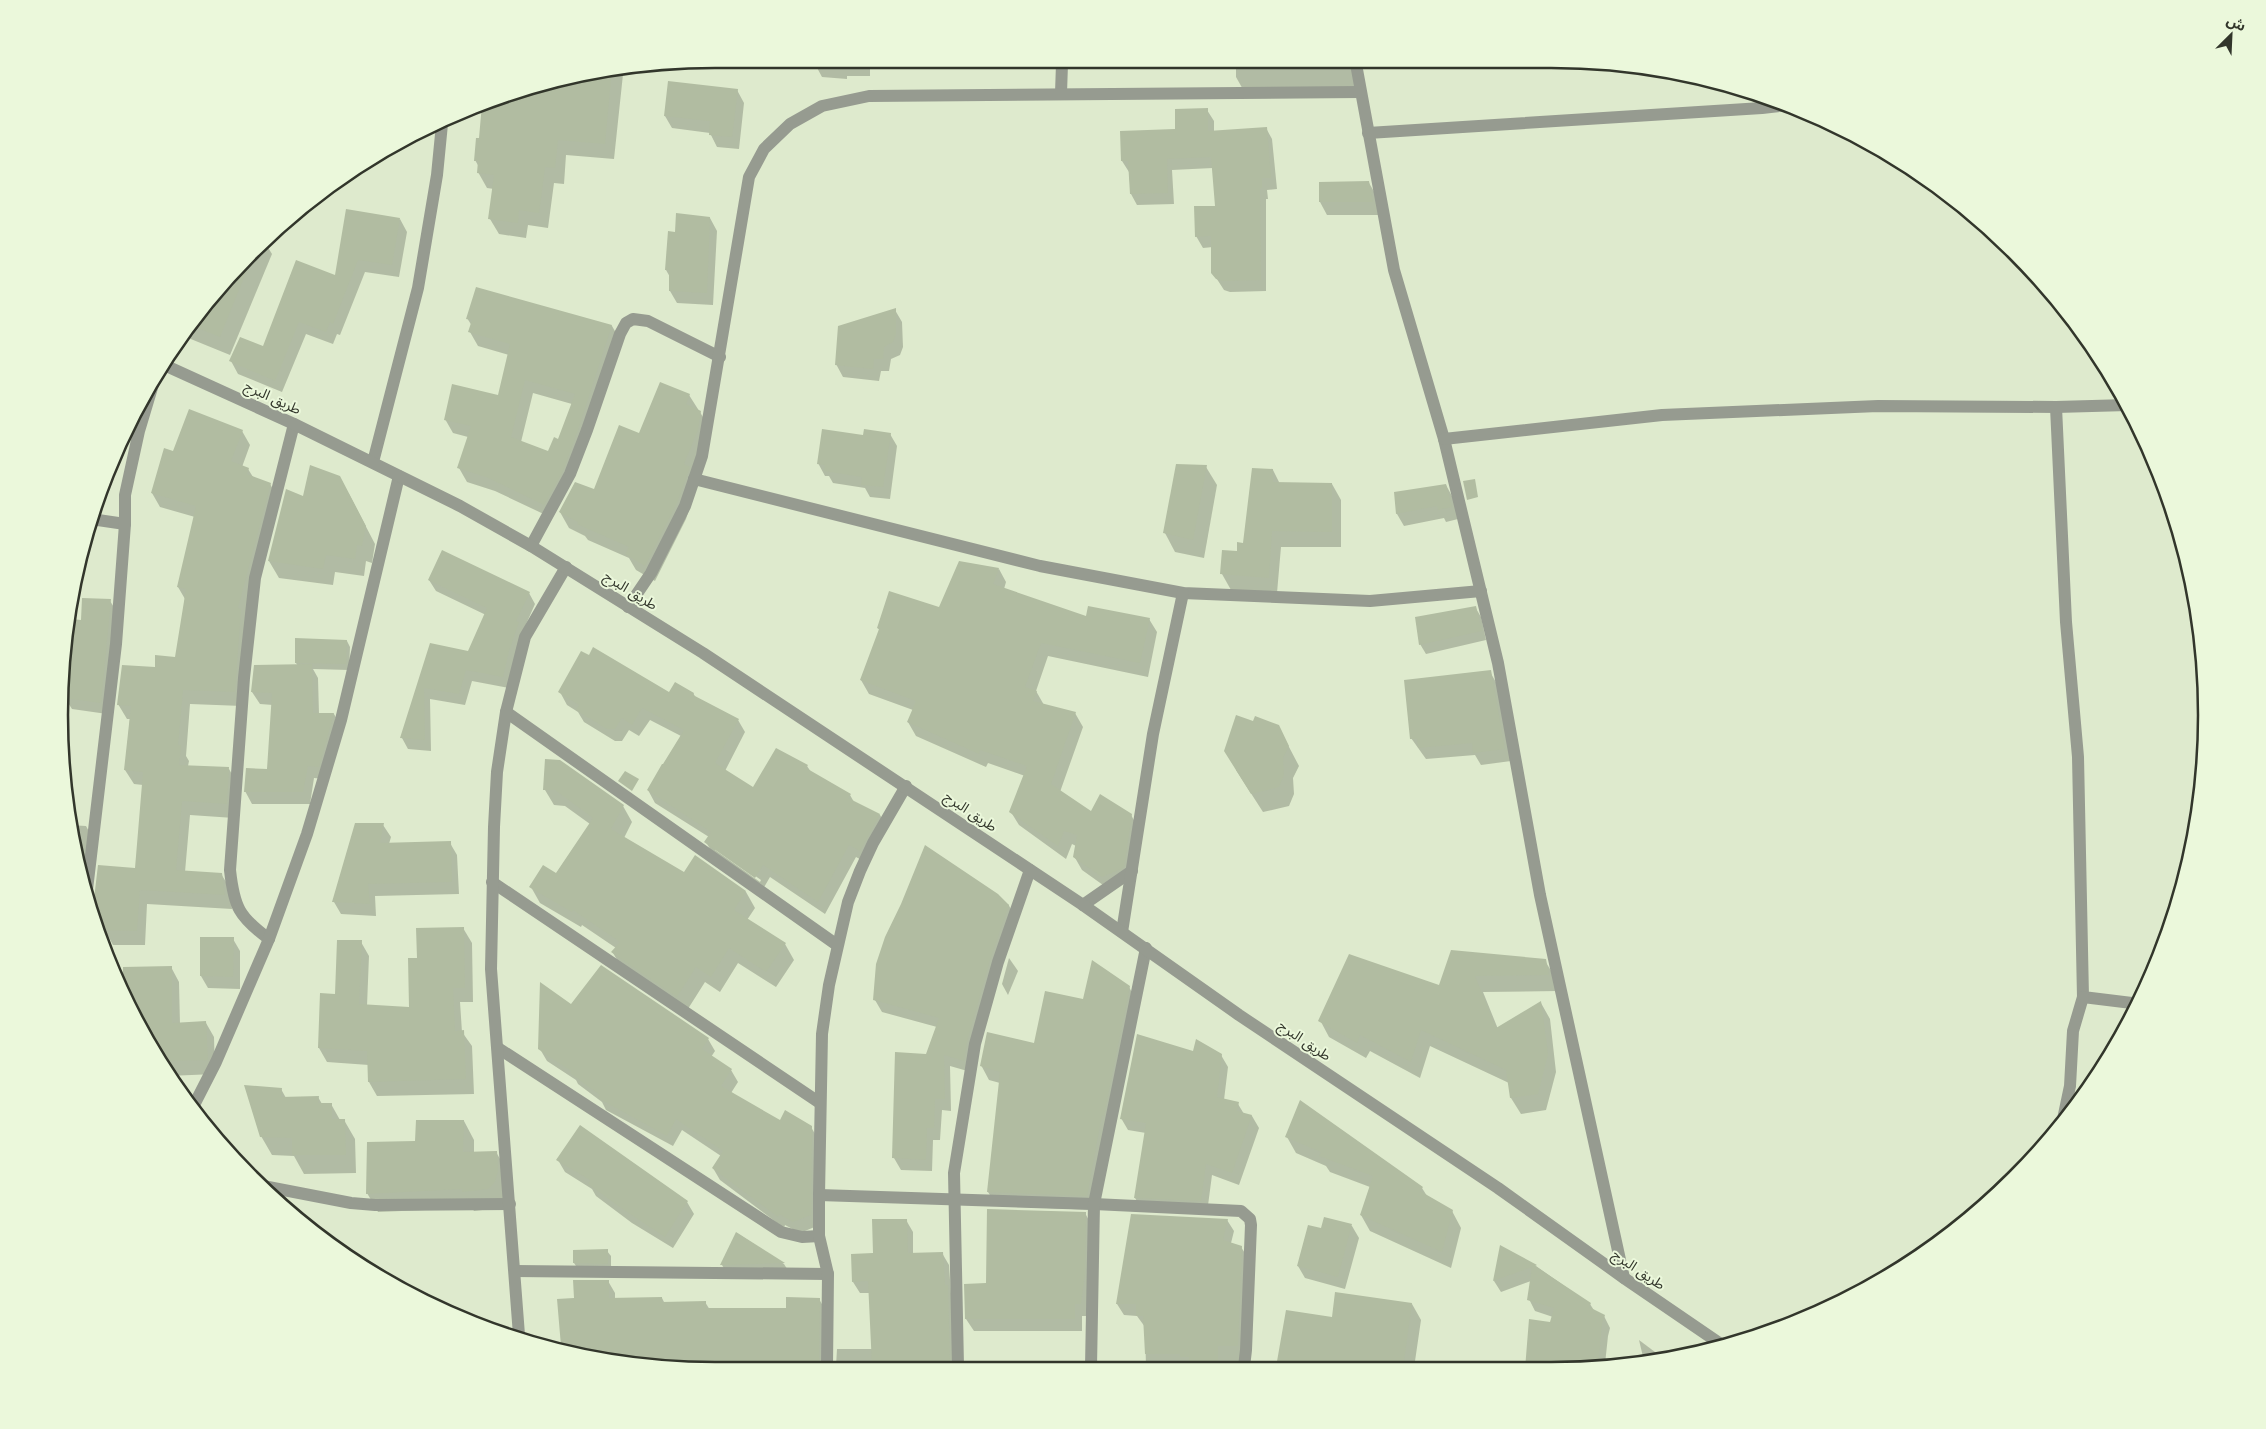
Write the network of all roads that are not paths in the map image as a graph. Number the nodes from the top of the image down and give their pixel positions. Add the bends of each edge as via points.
1 (1062, 68) edge
2 (1357, 68) edge
3 (1360, 92) junction
4 (1062, 93) junction
5 (1771, 107) edge
6 (442, 128) edge
7 (1368, 133) junction
8 (720, 357) junction
9 (169, 367) edge
10 (149, 401) edge
11 (2120, 405) edge
12 (2056, 407) junction
13 (294, 424) junction
14 (1444, 439) junction
15 (373, 462) junction
16 (399, 476) junction
17 (694, 479) junction
18 (98, 520) edge
19 (125, 524) junction
20 (532, 546) junction
21 (566, 567) junction
22 (1481, 592) junction
23 (1183, 593) junction
24 (628, 607) junction
25 (506, 712) junction
26 (906, 786) junction
27 (1030, 870) junction
28 (1132, 871) junction
29 (89, 876) edge
30 (492, 882) junction
31 (1083, 905) junction
32 (1122, 932) junction
33 (269, 939) junction
34 (837, 945) junction
35 (1146, 948) junction
36 (2083, 997) junction
37 (2131, 1003) edge
38 (498, 1048) junction
39 (196, 1101) edge
40 (820, 1103) junction
41 (2066, 1107) edge
42 (274, 1188) edge
43 (819, 1196) junction
44 (954, 1199) junction
45 (510, 1204) junction
46 (1094, 1204) junction
47 (819, 1236) junction
48 (515, 1271) junction
49 (828, 1274) junction
50 (1624, 1278) junction
51 (519, 1331) edge
52 (1714, 1340) edge
53 (827, 1362) edge
54 (958, 1362) edge
55 (1091, 1362) edge
56 (1244, 1362) edge

1 - 4 street
2 - 3 street
3 - 4 street
3 - 7 street
4 - 8 street via 869,96 822,106 790,124 764,150 749,177
5 - 7 street
6 - 15 street via 418,288
7 - 14 street via 1394,270
8 - 17 street via 702,456
8 - 20 street via 648,321 633,319 626,323 570,474
9 - 13 street, طريق البرج
10 - 19 street via 130,468 125,495
11 - 12 street
12 - 14 street via 1878,406 1662,415
12 - 36 street via 2066,622 2078,756
13 - 15 street, طريق البرج
13 - 33 street via 255,578 230,870 238,909 249,924
14 - 22 street
15 - 16 street, طريق البرج
16 - 20 street, طريق البرج
16 - 33 street via 338,729 298,860
17 - 23 street via 1040,566
17 - 24 street via 685,506 651,573
18 - 19 street
19 - 29 street via 116,644
20 - 21 street, طريق البرج
21 - 24 street, طريق البرج
21 - 25 street via 525,637
22 - 23 street via 1370,601
22 - 50 street via 1498,663 1542,904
23 - 28 street via 1153,734
24 - 26 street, طريق البرج
25 - 30 street via 498,772
25 - 34 street
26 - 27 street, طريق البرج
26 - 34 street via 860,871
27 - 31 street, طريق البرج
27 - 44 street via 998,962 975,1044 954,1173
28 - 31 street
28 - 32 street
30 - 38 street via 492,969
30 - 40 street
31 - 32 street, طريق البرج
32 - 35 street, طريق البرج
33 - 39 street
34 - 40 street via 822,1034
35 - 46 street
35 - 50 street, طريق البرج
36 - 37 street
36 - 41 street via 2073,1031
38 - 45 street
38 - 47 street via 782,1232 802,1238
40 - 43 street
42 - 45 street via 375,1205
43 - 44 street
43 - 47 street
44 - 46 street
44 - 54 street
45 - 48 street
46 - 55 street
46 - 56 street via 1235,1210 1250,1219
47 - 49 street
48 - 49 street
48 - 51 street
49 - 53 street
50 - 52 street, طريق البرج

